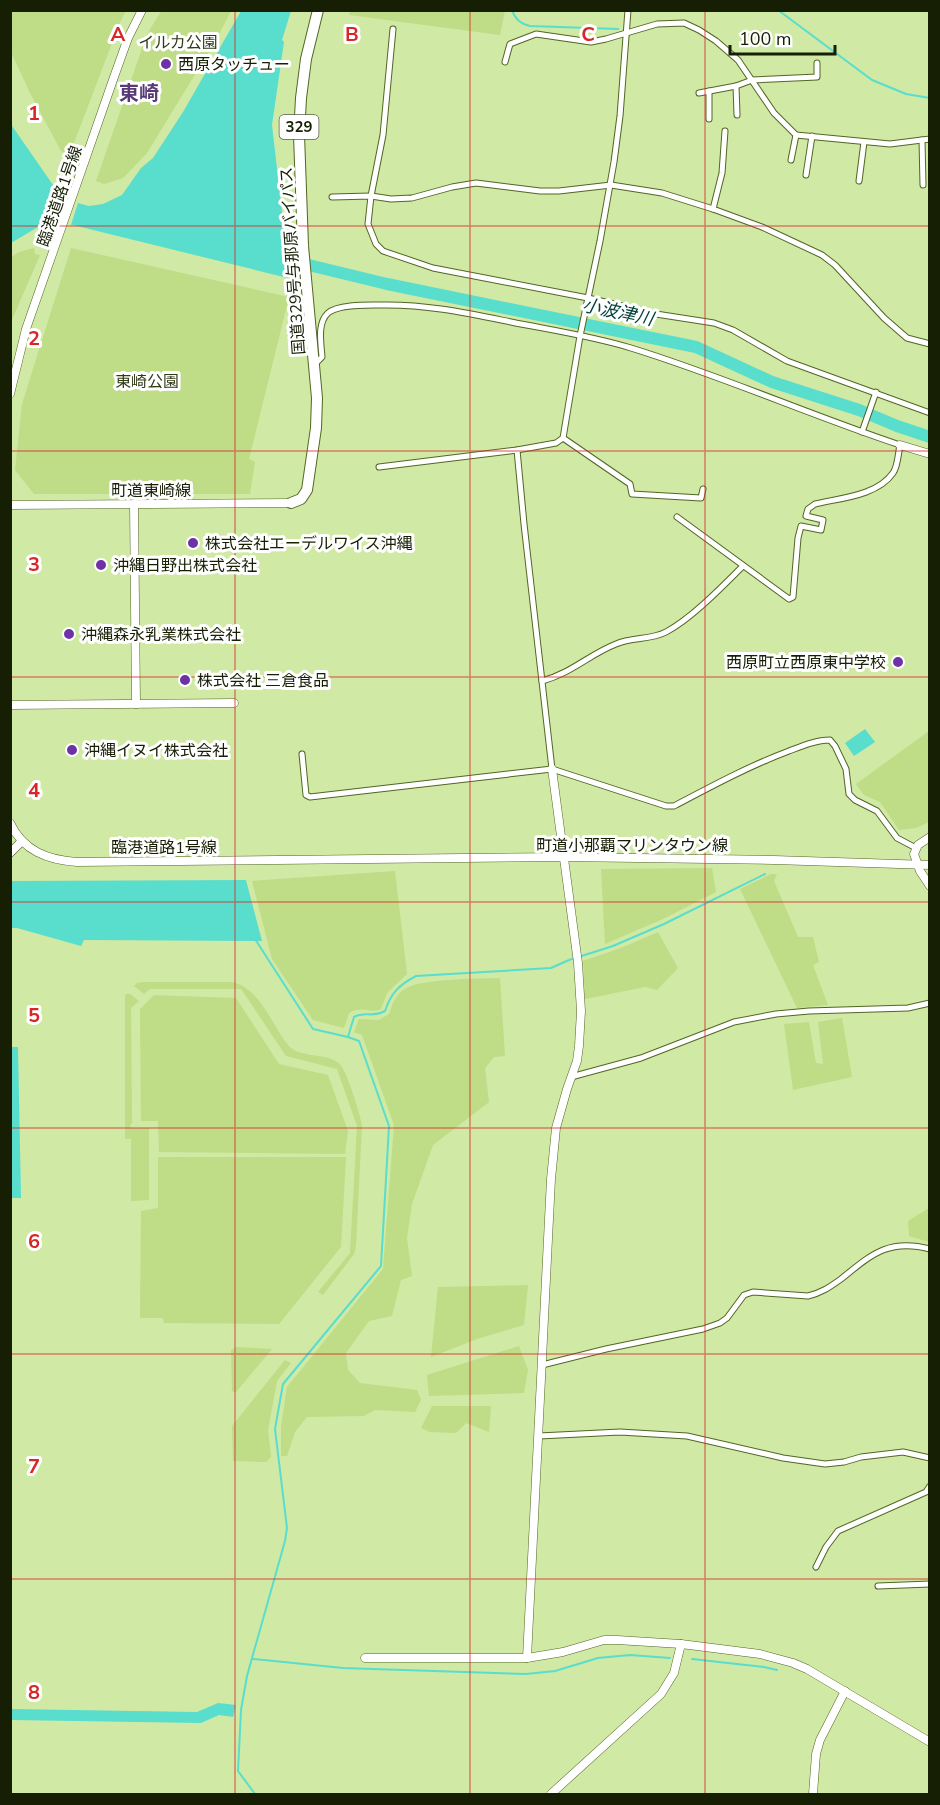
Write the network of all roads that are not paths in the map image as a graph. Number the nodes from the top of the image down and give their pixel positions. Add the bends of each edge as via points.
1 (142, 10) edge
2 (318, 10) edge
3 (628, 10) edge
4 (393, 29) dead end
5 (627, 32) junction
6 (505, 62) dead end
7 (818, 63) dead end
8 (752, 80) junction
9 (736, 86) junction
10 (709, 91) junction
11 (699, 93) dead end
12 (737, 115) dead end
13 (709, 119) dead end
14 (725, 131) dead end
15 (796, 135) junction
16 (812, 136) junction
17 (930, 139) edge
18 (922, 140) junction
19 (864, 142) junction
20 (791, 160) dead end
21 (806, 175) dead end
22 (859, 181) dead end
23 (610, 185) junction
24 (923, 185) dead end
25 (371, 196) junction
26 (332, 197) dead end
27 (713, 209) junction
28 (588, 298) junction
29 (581, 333) junction
30 (930, 344) edge
31 (314, 365) junction
32 (10, 394) edge
33 (876, 394) junction
34 (930, 413) edge
35 (863, 429) junction
36 (563, 438) junction
37 (900, 445) junction
38 (517, 450) junction
39 (930, 454) edge
40 (380, 466) dead end
41 (704, 489) dead end
42 (291, 503) joint
43 (134, 504) junction
44 (10, 505) edge
45 (677, 517) dead end
46 (743, 566) junction
47 (542, 681) junction
48 (234, 703) dead end
49 (136, 704) junction
50 (10, 705) edge
51 (302, 754) dead end
52 (552, 769) junction
53 (10, 823) edge
54 (930, 837) edge
55 (22, 841) junction
56 (916, 848) junction
57 (10, 853) edge
58 (564, 857) junction
59 (334, 860) joint
60 (918, 865) junction
61 (930, 866) edge
62 (930, 886) edge
63 (930, 1003) edge
64 (571, 1077) junction
65 (930, 1249) edge
66 (542, 1365) junction
67 (539, 1436) junction
68 (930, 1458) edge
69 (930, 1486) edge
70 (816, 1567) dead end
71 (930, 1584) edge
72 (878, 1586) dead end
73 (681, 1644) junction
74 (365, 1658) dead end
75 (527, 1658) junction
76 (845, 1691) junction
77 (930, 1742) edge
78 (551, 1794) edge
79 (813, 1794) edge

1 - 32 street, 臨港道路1号線 via 122,55 26,329
2 - 31 highway, 国道329号与那原バイパス / 329 via 306,59 299,117 299,184
3 - 5 street
4 - 25 street via 383,135
5 - 6 street via 591,42 536,34 510,44
5 - 8 street via 684,22 738,60
5 - 23 street
7 - 8 street via 817,77
8 - 9 street
8 - 15 street via 774,113
9 - 10 street
9 - 12 street
10 - 11 street
10 - 13 street
14 - 27 street via 722,173
15 - 16 street
15 - 20 street
16 - 19 street
16 - 21 street
17 - 18 street
18 - 19 street
18 - 24 street
19 - 22 street
23 - 25 street via 559,192 476,183 412,198
23 - 27 street via 662,194
23 - 28 street
25 - 26 street
25 - 28 street via 368,224 383,251 433,268
27 - 30 street via 822,255 907,338
28 - 29 street
28 - 33 street via 714,323 788,361
29 - 31 street via 425,306 339,307 325,316 321,325 322,357
29 - 35 street
29 - 36 street
31 - 42 highway, 国道329号与那原バイパス / 329 via 317,413 312,460 305,495
33 - 34 street
33 - 35 street
35 - 37 street
36 - 38 street via 556,443
36 - 41 street via 630,484 633,494 701,498
37 - 39 street
37 - 46 street via 893,474 878,488 808,509 806,516 823,520 821,530 801,526 793,597 789,599
38 - 40 street
38 - 47 street
42 - 43 street, 町道東崎線
43 - 44 street, 町道東崎線
43 - 49 street
45 - 46 street
46 - 47 street via 716,593 664,633 617,643 559,677
47 - 52 street
48 - 49 street
49 - 50 street
51 - 52 street via 309,797
52 - 56 street via 674,806 767,759 830,740 846,769 849,794 877,811 897,838
52 - 58 street
53 - 55 street, 臨港道路1号線
54 - 56 street
55 - 57 street
55 - 59 street, 臨港道路1号線 via 45,856 77,862
56 - 60 street
58 - 59 street, 町道小那覇マリンタウン線
58 - 60 street, 町道小那覇マリンタウン線
58 - 64 street via 581,1011 579,1046
60 - 61 street, 町道小那覇マリンタウン線
60 - 62 street
63 - 64 street via 908,1008 776,1014 734,1022 641,1059
64 - 66 street via 555,1136
65 - 66 street via 895,1246 872,1254 816,1294 753,1292 737,1302 727,1318 704,1329
66 - 67 street
67 - 68 street via 620,1432 677,1435 825,1464 903,1452
67 - 75 street
69 - 70 street via 926,1492 838,1532
71 - 72 street
73 - 75 street via 604,1640
73 - 76 street via 760,1654 793,1663
73 - 78 street via 674,1673 661,1694
74 - 75 street
76 - 77 street
76 - 79 street via 820,1740

